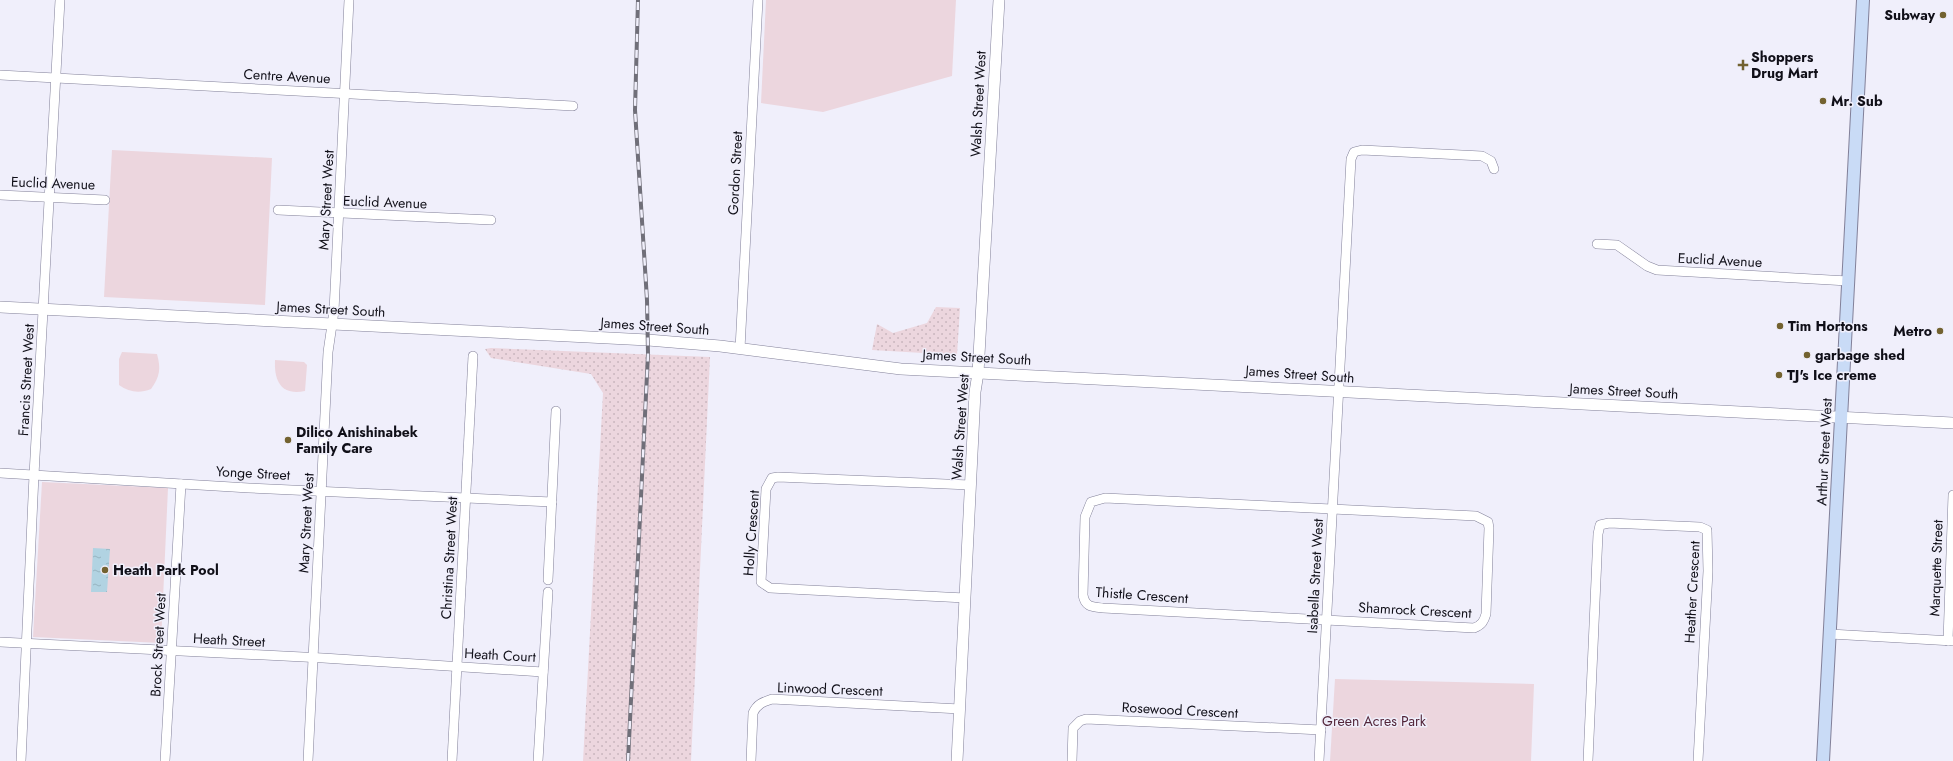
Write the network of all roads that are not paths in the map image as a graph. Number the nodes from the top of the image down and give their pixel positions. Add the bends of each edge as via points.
1 (60, 0) edge
2 (349, 0) edge
3 (758, 0) edge
4 (999, 0) edge
5 (1863, 0) edge
6 (0, 75) edge
7 (56, 78) junction
8 (345, 93) junction
9 (573, 106) dead end
10 (1494, 170) dead end
11 (0, 195) edge
12 (50, 198) junction
13 (105, 200) dead end
14 (278, 210) dead end
15 (339, 214) junction
16 (491, 220) dead end
17 (1597, 244) dead end
18 (1848, 281) junction
19 (0, 307) edge
20 (44, 309) junction
21 (334, 324) junction
22 (740, 348) junction
23 (473, 356) dead end
24 (978, 373) junction
25 (1339, 392) junction
26 (556, 411) dead end
27 (1841, 416) junction
28 (1953, 422) edge
29 (0, 473) edge
30 (34, 475) junction
31 (181, 484) junction
32 (970, 485) junction
33 (322, 490) junction
34 (1953, 495) edge
35 (466, 498) junction
36 (552, 502) junction
37 (1333, 508) junction
38 (548, 580) dead end
39 (548, 592) dead end
40 (965, 598) junction
41 (1327, 620) junction
42 (1830, 634) junction
43 (1950, 641) edge
44 (0, 642) edge
45 (26, 644) junction
46 (171, 652) junction
47 (313, 658) junction
48 (457, 667) junction
49 (543, 672) junction
50 (960, 709) junction
51 (1321, 730) junction
52 (21, 761) edge
53 (166, 761) edge
54 (308, 761) edge
55 (452, 761) edge
56 (538, 761) edge
57 (751, 761) edge
58 (958, 761) edge
59 (1072, 761) edge
60 (1319, 761) edge
61 (1588, 761) edge
62 (1698, 761) edge
63 (1824, 761) edge

1 - 7 street, Francis Street West
2 - 8 street, Mary Street West
3 - 22 street, Gordon Street
4 - 24 street, Walsh Street West
5 - 18 main road, Arthur Street West
6 - 7 street, Centre Avenue
7 - 8 street, Centre Avenue
7 - 12 street, Francis Street West
8 - 9 street, Centre Avenue
8 - 15 street, Mary Street West
10 - 25 street, Isabella Street West via 1491,160 1482,156 1362,150 1354,152 1349,168
11 - 12 street, Euclid Avenue
12 - 13 street, Euclid Avenue
12 - 20 street, Francis Street West
14 - 15 street, Euclid Avenue
15 - 16 street, Euclid Avenue
15 - 21 street, Mary Street West
17 - 18 street, Euclid Avenue via 1617,245 1657,270
18 - 27 main road, Arthur Street West
19 - 20 street, James Street South
20 - 21 street, James Street South
20 - 30 street, Francis Street West
21 - 22 street, James Street South via 640,340
21 - 33 street, Mary Street West via 328,352
22 - 24 street, James Street South via 862,365
23 - 35 street, Christina Street West
24 - 25 street, James Street South
24 - 32 street, Walsh Street West via 974,392
25 - 27 street, James Street South
25 - 37 street, Isabella Street West
26 - 36 street
27 - 28 street, James Street South
27 - 42 main road, Arthur Street West
29 - 30 street, Yonge Street
30 - 31 street, Yonge Street
30 - 45 street, Francis Street West
31 - 33 street, Yonge Street
31 - 46 street, Brock Street West
32 - 40 street, Walsh Street West
32 - 40 street, Holly Crescent via 772,478 766,489 761,582 770,588
33 - 35 street, Yonge Street
33 - 47 street, Mary Street West
34 - 43 street, Marquette Street
35 - 36 street, Yonge Street
35 - 48 street, Christina Street West
36 - 38 street
37 - 41 street, Isabella Street West
37 - 41 street, Shamrock Crescent via 1484,518 1489,528 1486,614 1484,622 1474,628
37 - 41 street, Thistle Crescent via 1105,498 1091,502 1085,517 1083,595 1088,606
39 - 49 street, Heath Court
40 - 50 street, Walsh Street West
41 - 51 street, Isabella Street West
42 - 43 street
42 - 63 main road, Arthur Street West
44 - 45 street, Heath Street
45 - 46 street, Heath Street
45 - 52 street, Francis Street West
46 - 47 street, Heath Street
46 - 53 street, Brock Street West
47 - 48 street, Heath Street
47 - 54 street, Mary Street West
48 - 49 street, Heath Court
48 - 55 street, Christina Street West
49 - 56 street, Heath Court
50 - 57 street, Linwood Crescent via 772,700 756,706 753,713
50 - 58 street, Walsh Street West
51 - 59 street, Rosewood Crescent via 1086,720 1080,721 1073,728
51 - 60 street, Isabella Street West
61 - 62 street, Heather Crescent via 1598,534 1600,525 1609,523 1704,528 1708,532

